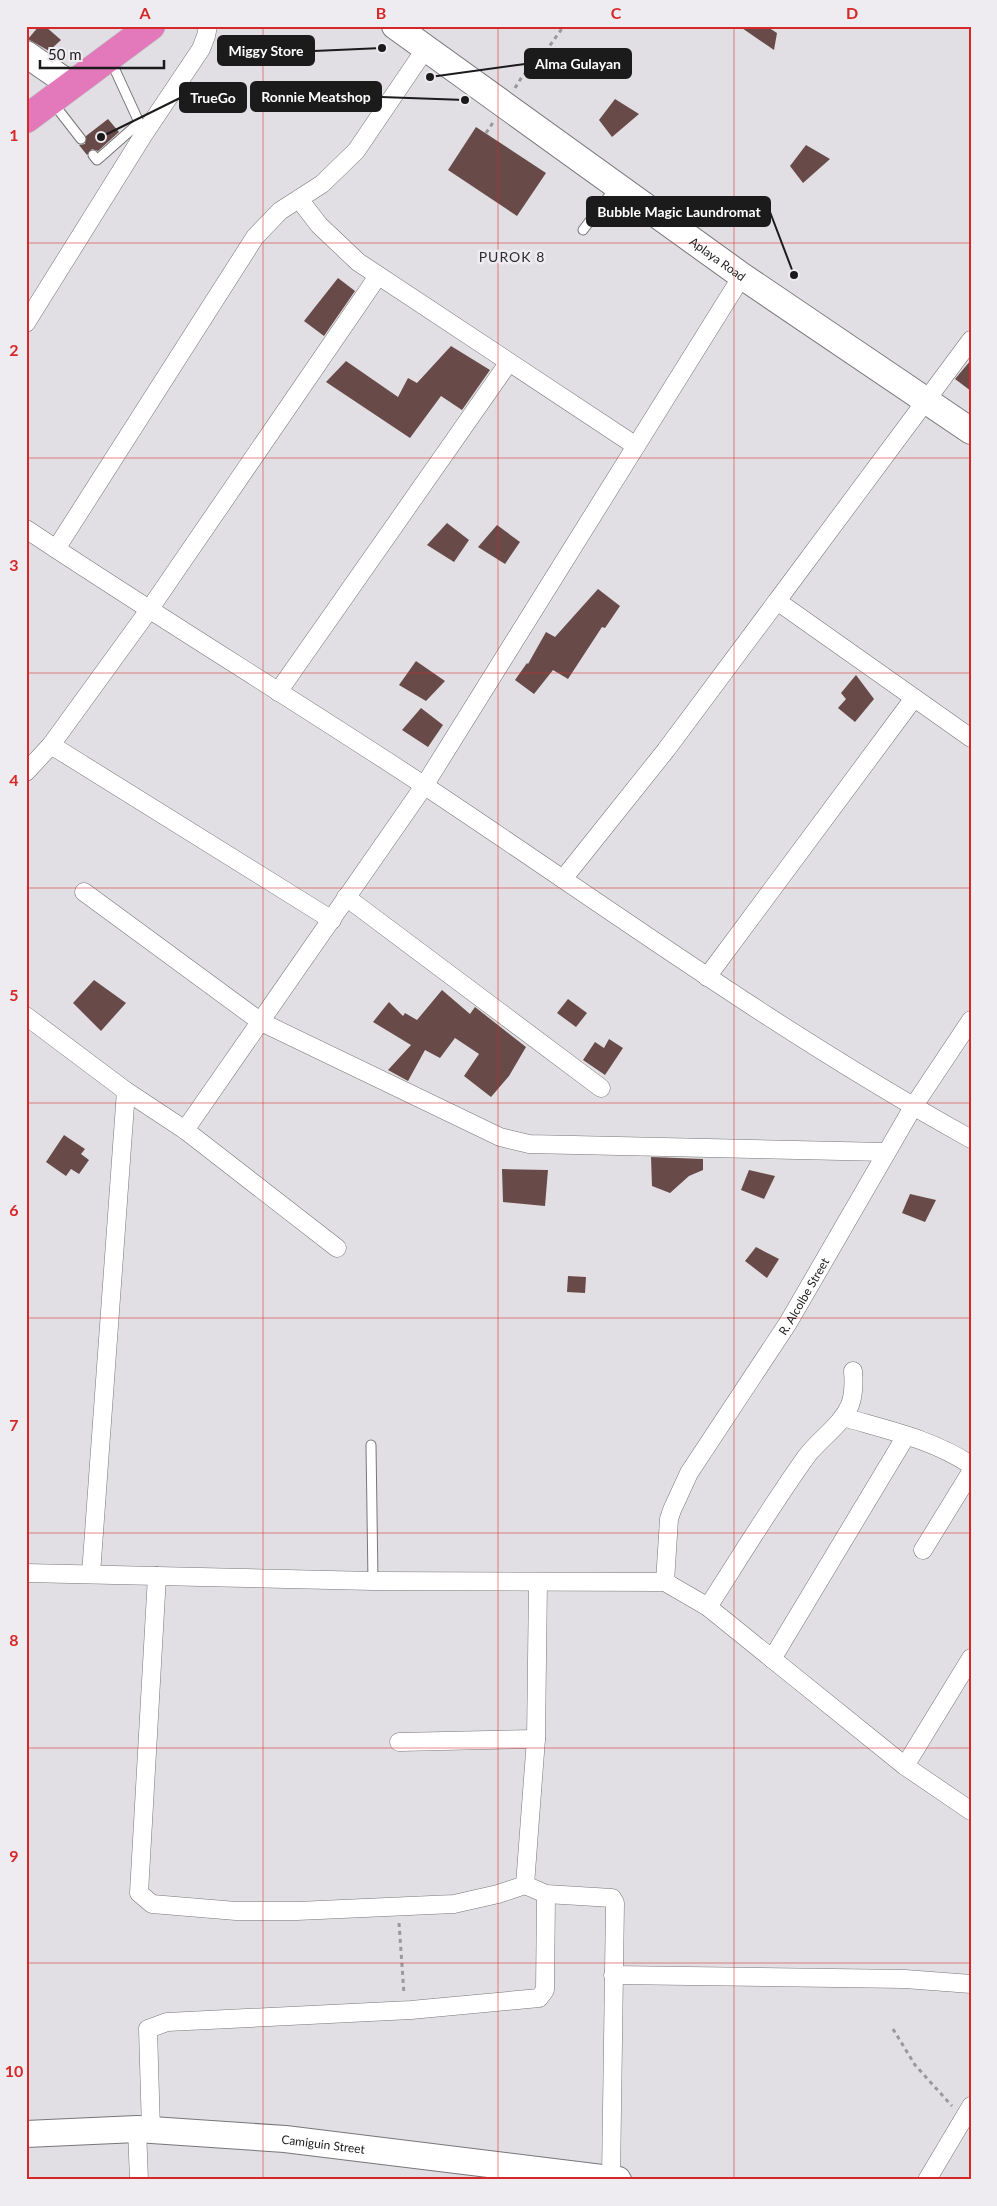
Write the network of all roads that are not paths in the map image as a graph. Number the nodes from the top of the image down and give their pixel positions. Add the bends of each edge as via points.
1 (151, 26) edge
2 (208, 26) edge
3 (395, 26) edge
4 (426, 48) junction
5 (26, 54) edge
6 (109, 57) junction
7 (61, 93) junction
8 (26, 119) edge
9 (142, 128) junction
10 (81, 139) dead end
11 (94, 155) dead end
12 (617, 185) junction
13 (299, 199) junction
14 (584, 230) dead end
15 (378, 276) junction
16 (742, 276) junction
17 (26, 323) edge
18 (971, 340) edge
19 (509, 362) junction
20 (924, 400) junction
21 (971, 432) edge
22 (636, 446) junction
23 (26, 529) edge
24 (56, 549) junction
25 (777, 601) junction
26 (149, 610) junction
27 (278, 692) junction
28 (914, 698) junction
29 (971, 738) edge
30 (51, 745) junction
31 (26, 772) edge
32 (424, 786) junction
33 (563, 879) junction
34 (84, 892) dead end
35 (346, 897) junction
36 (332, 920) junction
37 (707, 977) junction
38 (26, 1016) edge
39 (971, 1020) edge
40 (261, 1022) junction
41 (601, 1088) dead end
42 (126, 1091) junction
43 (913, 1107) junction
44 (185, 1130) junction
45 (971, 1139) edge
46 (886, 1152) junction
47 (337, 1248) dead end
48 (853, 1371) dead end
49 (843, 1418) junction
50 (906, 1436) junction
51 (371, 1445) dead end
52 (971, 1465) edge
53 (971, 1472) edge
54 (922, 1550) dead end
55 (26, 1573) edge
56 (91, 1574) junction
57 (157, 1576) junction
58 (373, 1581) junction
59 (538, 1582) junction
60 (665, 1582) junction
61 (708, 1607) junction
62 (971, 1658) edge
63 (772, 1659) junction
64 (536, 1739) junction
65 (399, 1742) dead end
66 (905, 1766) junction
67 (969, 1804) edge
68 (525, 1885) junction
69 (546, 1894) junction
70 (613, 1975) junction
71 (971, 1984) edge
72 (968, 2111) edge
73 (144, 2129) junction
74 (26, 2134) edge
75 (614, 2179) edge
76 (139, 2180) edge
77 (927, 2180) edge

1 - 6 highway
2 - 9 street via 200,49
3 - 4 street, Aplaya Road
4 - 12 street, Aplaya Road
4 - 13 street via 356,150 322,184
5 - 7 street
6 - 7 highway
6 - 9 lane
7 - 8 highway
7 - 10 lane
9 - 11 lane via 97,160
9 - 17 street
12 - 14 lane
12 - 16 street, Aplaya Road
13 - 15 street via 339,245
13 - 24 street via 280,211 255,237
15 - 19 street
15 - 26 street
16 - 20 street, Aplaya Road
16 - 22 street
18 - 20 street
19 - 22 street
19 - 27 street
20 - 21 street, Aplaya Road
20 - 25 street
22 - 32 street
23 - 24 street
24 - 26 street
25 - 28 street
25 - 33 street via 666,750
26 - 27 street
26 - 30 street
27 - 32 street
28 - 29 street
28 - 37 street
30 - 31 street
30 - 36 street
32 - 33 street
32 - 35 street
33 - 37 street
34 - 40 street
35 - 36 street
35 - 41 street
36 - 40 street
37 - 43 street
38 - 42 street
39 - 43 street, R. Alcolbe Street
40 - 44 street
40 - 46 street via 474,1125 518,1142
42 - 44 street
42 - 56 street
43 - 45 street
43 - 46 street, R. Alcolbe Street
44 - 47 street
46 - 60 street, R. Alcolbe Street via 788,1323 690,1473 672,1510
48 - 49 street via 854,1390
49 - 50 street
49 - 61 street via 815,1446 792,1477
50 - 52 street via 951,1452
50 - 63 street
51 - 58 lane
53 - 54 street
55 - 56 street
56 - 57 street
57 - 58 street
57 - 68 street via 140,1893 152,1904 236,1911 454,1904
58 - 59 street
59 - 60 street
59 - 64 street
60 - 61 street
61 - 63 street
62 - 66 street
63 - 66 street
64 - 65 street
64 - 68 street
66 - 67 street
68 - 69 street
69 - 70 street via 612,1898 615,1903
69 - 73 street via 545,1990 539,1998 405,2010 167,2022 148,2029
70 - 71 street via 905,1979
70 - 75 street
72 - 77 street
73 - 74 street, Camiguin Street
73 - 75 street, Camiguin Street via 285,2139
73 - 76 street

